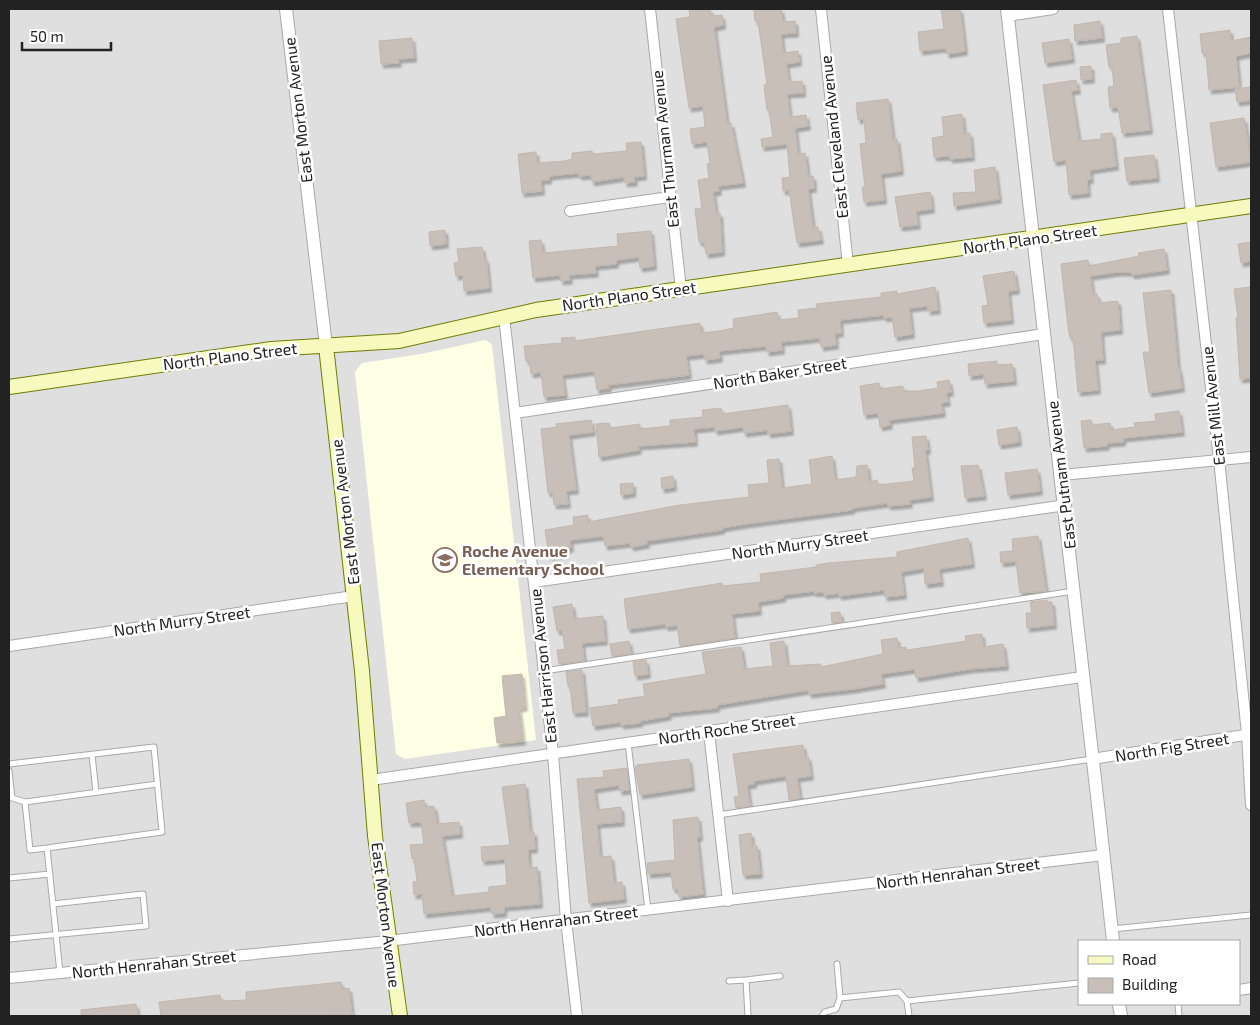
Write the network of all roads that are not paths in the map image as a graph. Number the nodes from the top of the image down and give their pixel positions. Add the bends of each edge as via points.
1 (286, 9) edge
2 (650, 9) edge
3 (820, 9) edge
4 (1053, 9) edge
5 (1168, 9) edge
6 (1008, 12) edge
7 (670, 197) junction
8 (1251, 206) edge
9 (570, 211) dead end
10 (1193, 215) junction
11 (1035, 238) junction
12 (848, 265) junction
13 (681, 289) junction
14 (504, 316) junction
15 (1044, 334) junction
16 (326, 346) junction
17 (9, 387) edge
18 (515, 413) junction
19 (1251, 457) edge
20 (1219, 459) junction
21 (1062, 475) junction
22 (1066, 505) junction
23 (534, 582) junction
24 (1074, 590) junction
25 (354, 596) junction
26 (9, 646) edge
27 (544, 671) junction
28 (1082, 677) junction
29 (709, 732) junction
30 (1249, 734) edge
31 (628, 743) junction
32 (92, 754) junction
33 (552, 754) junction
34 (1092, 759) junction
35 (9, 764) edge
36 (9, 771) edge
37 (371, 780) junction
38 (157, 784) junction
39 (96, 792) junction
40 (10, 798) edge
41 (24, 802) junction
42 (1251, 805) edge
43 (718, 815) junction
44 (47, 848) junction
45 (1103, 856) junction
46 (50, 874) junction
47 (9, 878) edge
48 (728, 901) junction
49 (53, 904) junction
50 (648, 911) junction
51 (1251, 914) edge
52 (566, 920) junction
53 (56, 935) junction
54 (1112, 935) edge
55 (9, 939) edge
56 (388, 941) junction
57 (837, 964) dead end
58 (60, 973) junction
59 (780, 976) dead end
60 (9, 978) edge
61 (746, 980) junction
62 (729, 981) dead end
63 (1078, 983) edge
64 (840, 998) junction
65 (907, 1002) junction
66 (400, 1016) edge
67 (577, 1016) edge
68 (748, 1016) edge
69 (822, 1016) edge
70 (909, 1016) edge

1 - 16 street, East Morton Avenue
2 - 7 street, East Thurman Avenue
3 - 12 street, East Cleveland Avenue
4 - 6 street
5 - 10 street, East Mill Avenue
6 - 11 street, East Putnam Avenue
7 - 9 street
7 - 13 street, East Thurman Avenue
8 - 10 main road, North Plano Street
10 - 11 main road, North Plano Street
10 - 20 street, East Mill Avenue
11 - 12 main road, North Plano Street
11 - 15 street, East Putnam Avenue
12 - 13 main road, North Plano Street
13 - 14 main road, North Plano Street
14 - 16 main road, North Plano Street via 399,341
14 - 18 street, East Harrison Avenue
15 - 18 street, North Baker Street
15 - 21 street, East Putnam Avenue
16 - 17 main road, North Plano Street via 272,348
16 - 25 main road, East Morton Avenue
18 - 23 street, East Harrison Avenue
19 - 20 street
20 - 21 street
20 - 30 street, East Mill Avenue
21 - 22 street, East Putnam Avenue
22 - 23 street, North Murry Street
22 - 24 street, East Putnam Avenue
23 - 27 street, East Harrison Avenue
24 - 27 lane
24 - 28 street, East Putnam Avenue
25 - 26 street, North Murry Street
25 - 37 main road, East Morton Avenue
27 - 33 street, East Harrison Avenue
28 - 29 street, North Roche Street
28 - 34 street, East Putnam Avenue
29 - 31 street, North Roche Street
29 - 43 street
30 - 34 street, North Fig Street
30 - 42 street, East Mill Avenue
31 - 33 street, North Roche Street
31 - 50 lane
32 - 35 lane
32 - 38 lane via 154,747
32 - 39 lane
33 - 37 street, North Roche Street
33 - 52 street, East Harrison Avenue
34 - 43 lane
34 - 45 street, East Putnam Avenue
36 - 40 lane
37 - 56 main road, East Morton Avenue
38 - 39 lane
38 - 44 lane via 162,832
39 - 41 lane
40 - 41 lane
41 - 44 lane via 30,850
43 - 48 street
44 - 46 lane
45 - 48 street, North Henrahan Street
45 - 54 street, East Putnam Avenue
46 - 47 lane
46 - 49 lane
48 - 50 street, North Henrahan Street
49 - 53 lane
49 - 53 lane via 143,894 146,926
50 - 52 street, North Henrahan Street
51 - 54 lane
52 - 56 street, North Henrahan Street
52 - 67 street, East Harrison Avenue
53 - 55 lane
53 - 58 lane
56 - 58 street, North Henrahan Street
56 - 66 main road, East Morton Avenue
57 - 64 lane
58 - 60 street, North Henrahan Street
59 - 61 lane
61 - 62 lane
61 - 68 lane
63 - 65 lane
64 - 65 lane via 899,992
64 - 69 lane via 836,1009
65 - 70 lane

